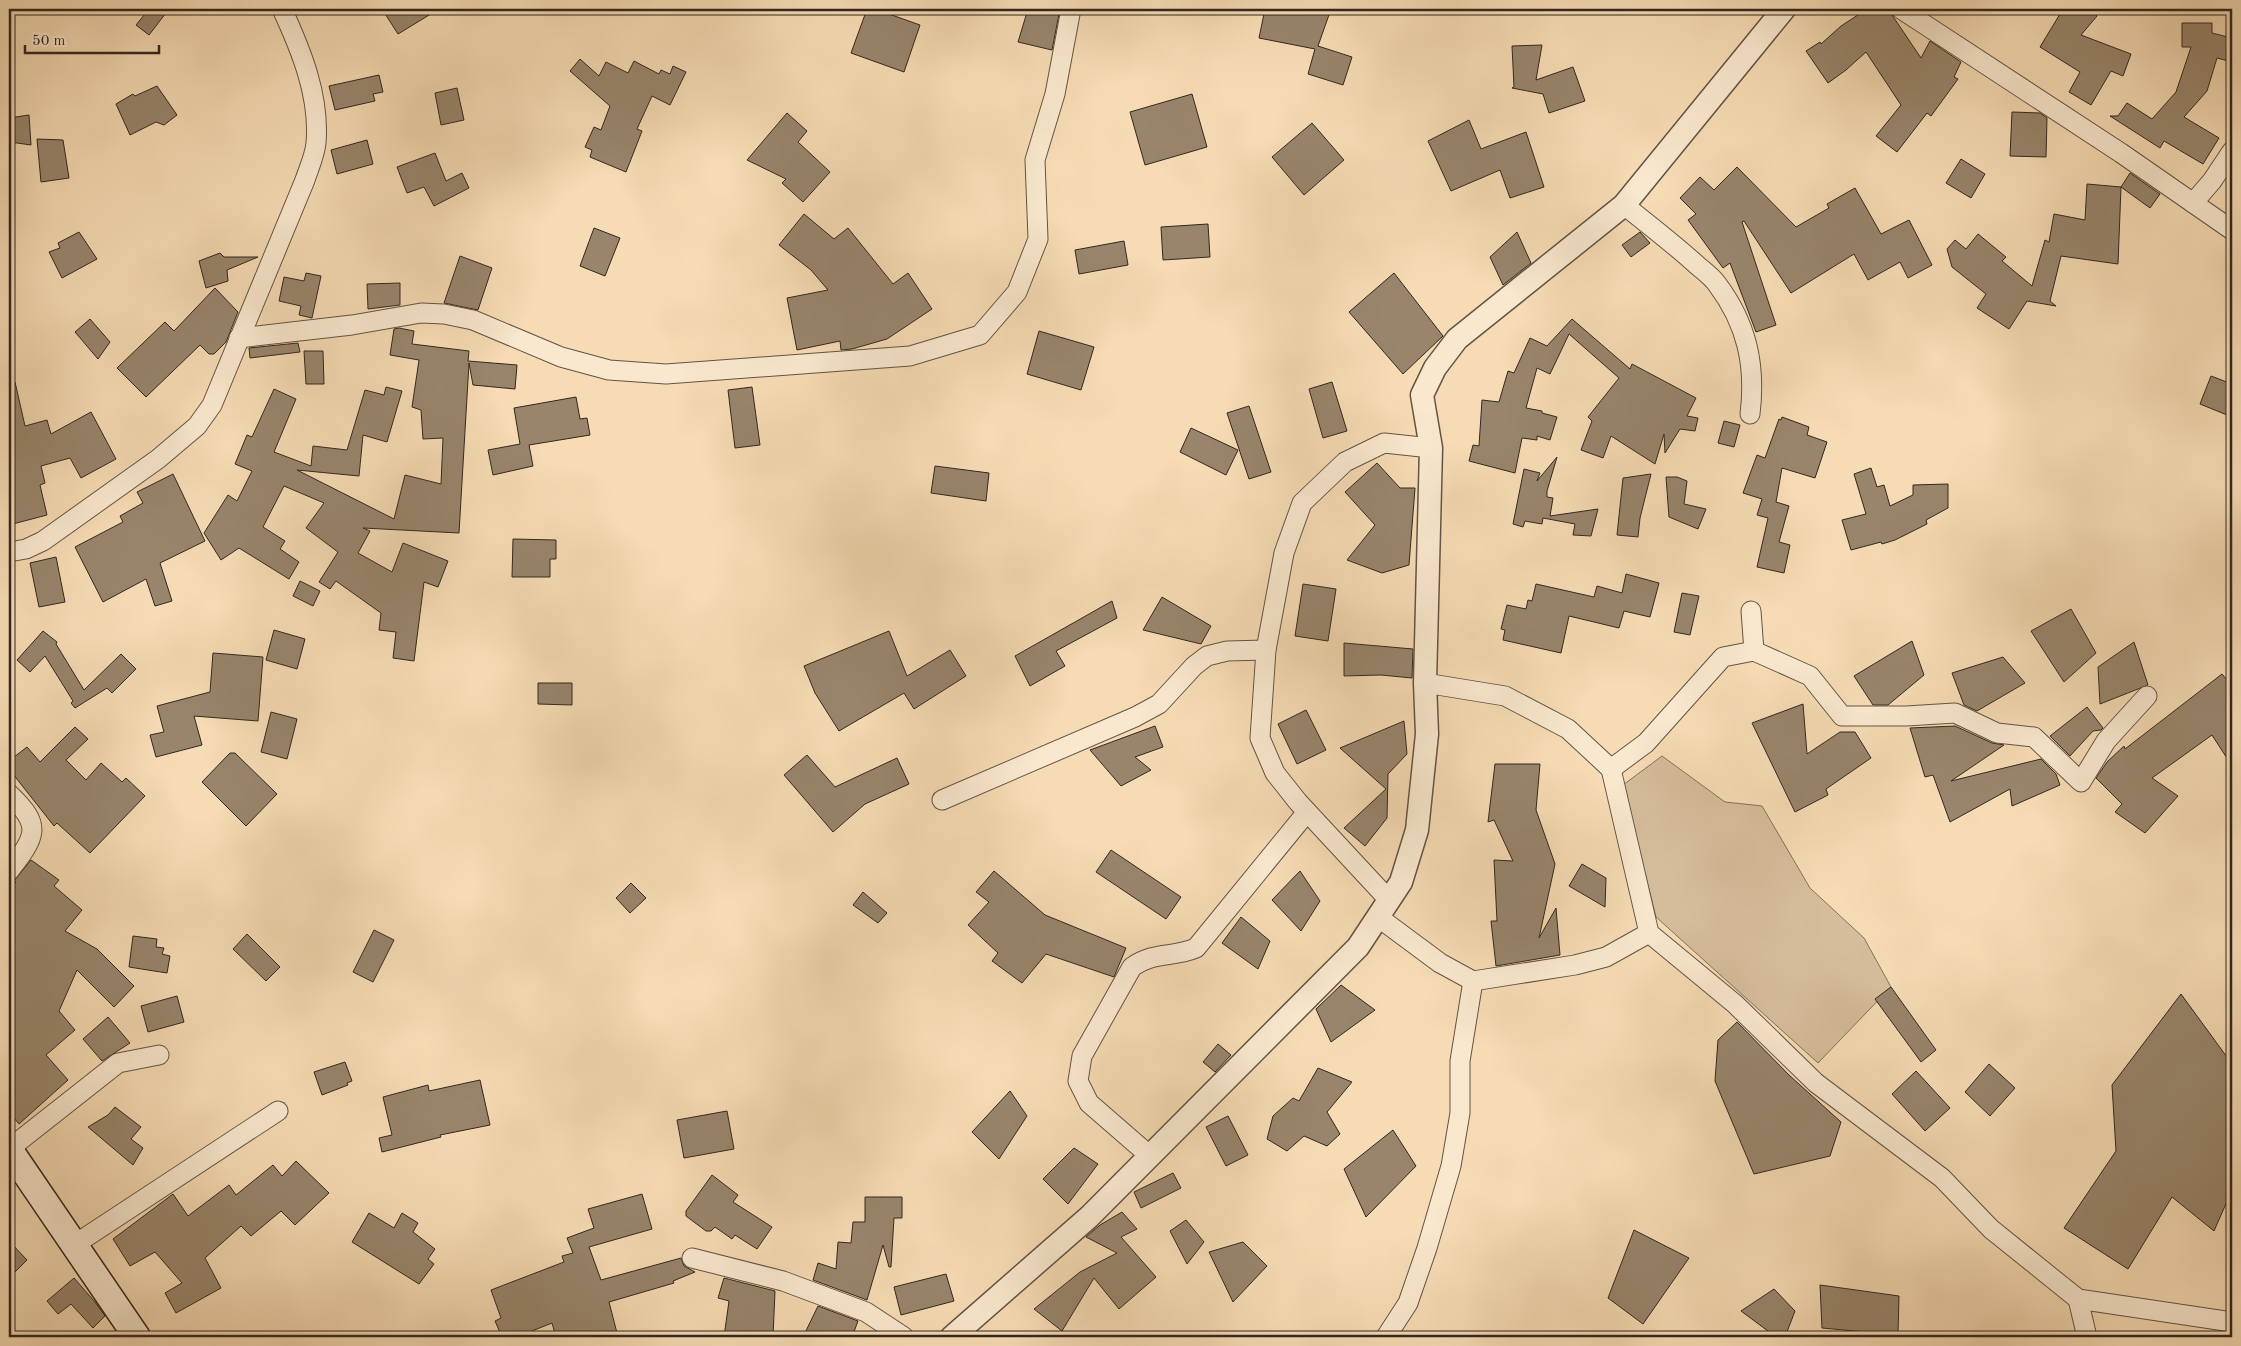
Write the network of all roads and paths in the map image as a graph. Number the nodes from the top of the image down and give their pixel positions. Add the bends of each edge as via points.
1 (282, 9) edge
2 (1071, 9) edge
3 (1784, 9) edge
4 (1901, 9) edge
5 (2232, 151) edge
6 (2193, 203) junction
7 (1624, 205) junction
8 (2232, 230) edge
9 (239, 338) junction
10 (1750, 414) dead end
11 (1431, 448) junction
12 (9, 552) edge
13 (1751, 611) dead end
14 (1266, 650) junction
15 (1754, 651) junction
16 (1426, 683) junction
17 (2147, 696) dead end
18 (1611, 769) junction
19 (9, 794) edge
20 (942, 800) dead end
21 (1307, 812) junction
22 (9, 870) edge
23 (1384, 908) junction
24 (1649, 934) junction
25 (1473, 982) junction
26 (158, 1055) dead end
27 (278, 1111) dead end
28 (9, 1149) edge
29 (1150, 1156) junction
30 (74, 1245) junction
31 (692, 1258) dead end
32 (2078, 1299) junction
33 (2232, 1322) edge
34 (136, 1337) edge
35 (904, 1337) edge
36 (952, 1337) edge
37 (1386, 1337) edge
38 (2087, 1337) edge

1 - 9 street via 297,42 313,98 316,143 305,180
2 - 9 street via 1055,94 1035,160 1038,239 1017,292 980,335 910,356 666,374 609,370 561,357 474,320 444,314 421,313
3 - 7 street
4 - 6 street
5 - 6 street
6 - 8 street
7 - 10 street via 1717,283 1743,327 1752,369
7 - 11 street via 1457,339 1422,394
9 - 12 street via 212,405 196,426 158,459 43,541
11 - 14 street via 1384,443 1345,462 1302,503 1284,553
11 - 16 street
13 - 15 street
14 - 20 street via 1227,651 1207,656 1159,704
14 - 21 street via 1260,738 1275,774
15 - 17 street via 1810,676 1842,716 1955,713 1997,733 2034,736 2081,782 2106,741
15 - 18 street via 1723,657 1646,743
16 - 18 street via 1505,696 1568,729
16 - 23 street via 1427,734 1418,830 1401,882
18 - 24 street
19 - 22 street via 26,810 32,834 25,851
21 - 23 street
21 - 29 street via 1196,948 1144,958 1132,967 1082,1056 1078,1081 1089,1103
23 - 25 street via 1440,963
23 - 29 street via 1358,947
24 - 25 street via 1606,957
24 - 32 street via 1736,1004 1816,1083 1942,1178 1991,1229
25 - 37 street via 1460,1061 1460,1113 1451,1166 1408,1303
26 - 28 street via 118,1063
27 - 30 street
28 - 30 main road
29 - 36 street via 1090,1217
30 - 34 main road
31 - 35 street via 783,1281 848,1305 866,1312
32 - 33 street
32 - 38 street

